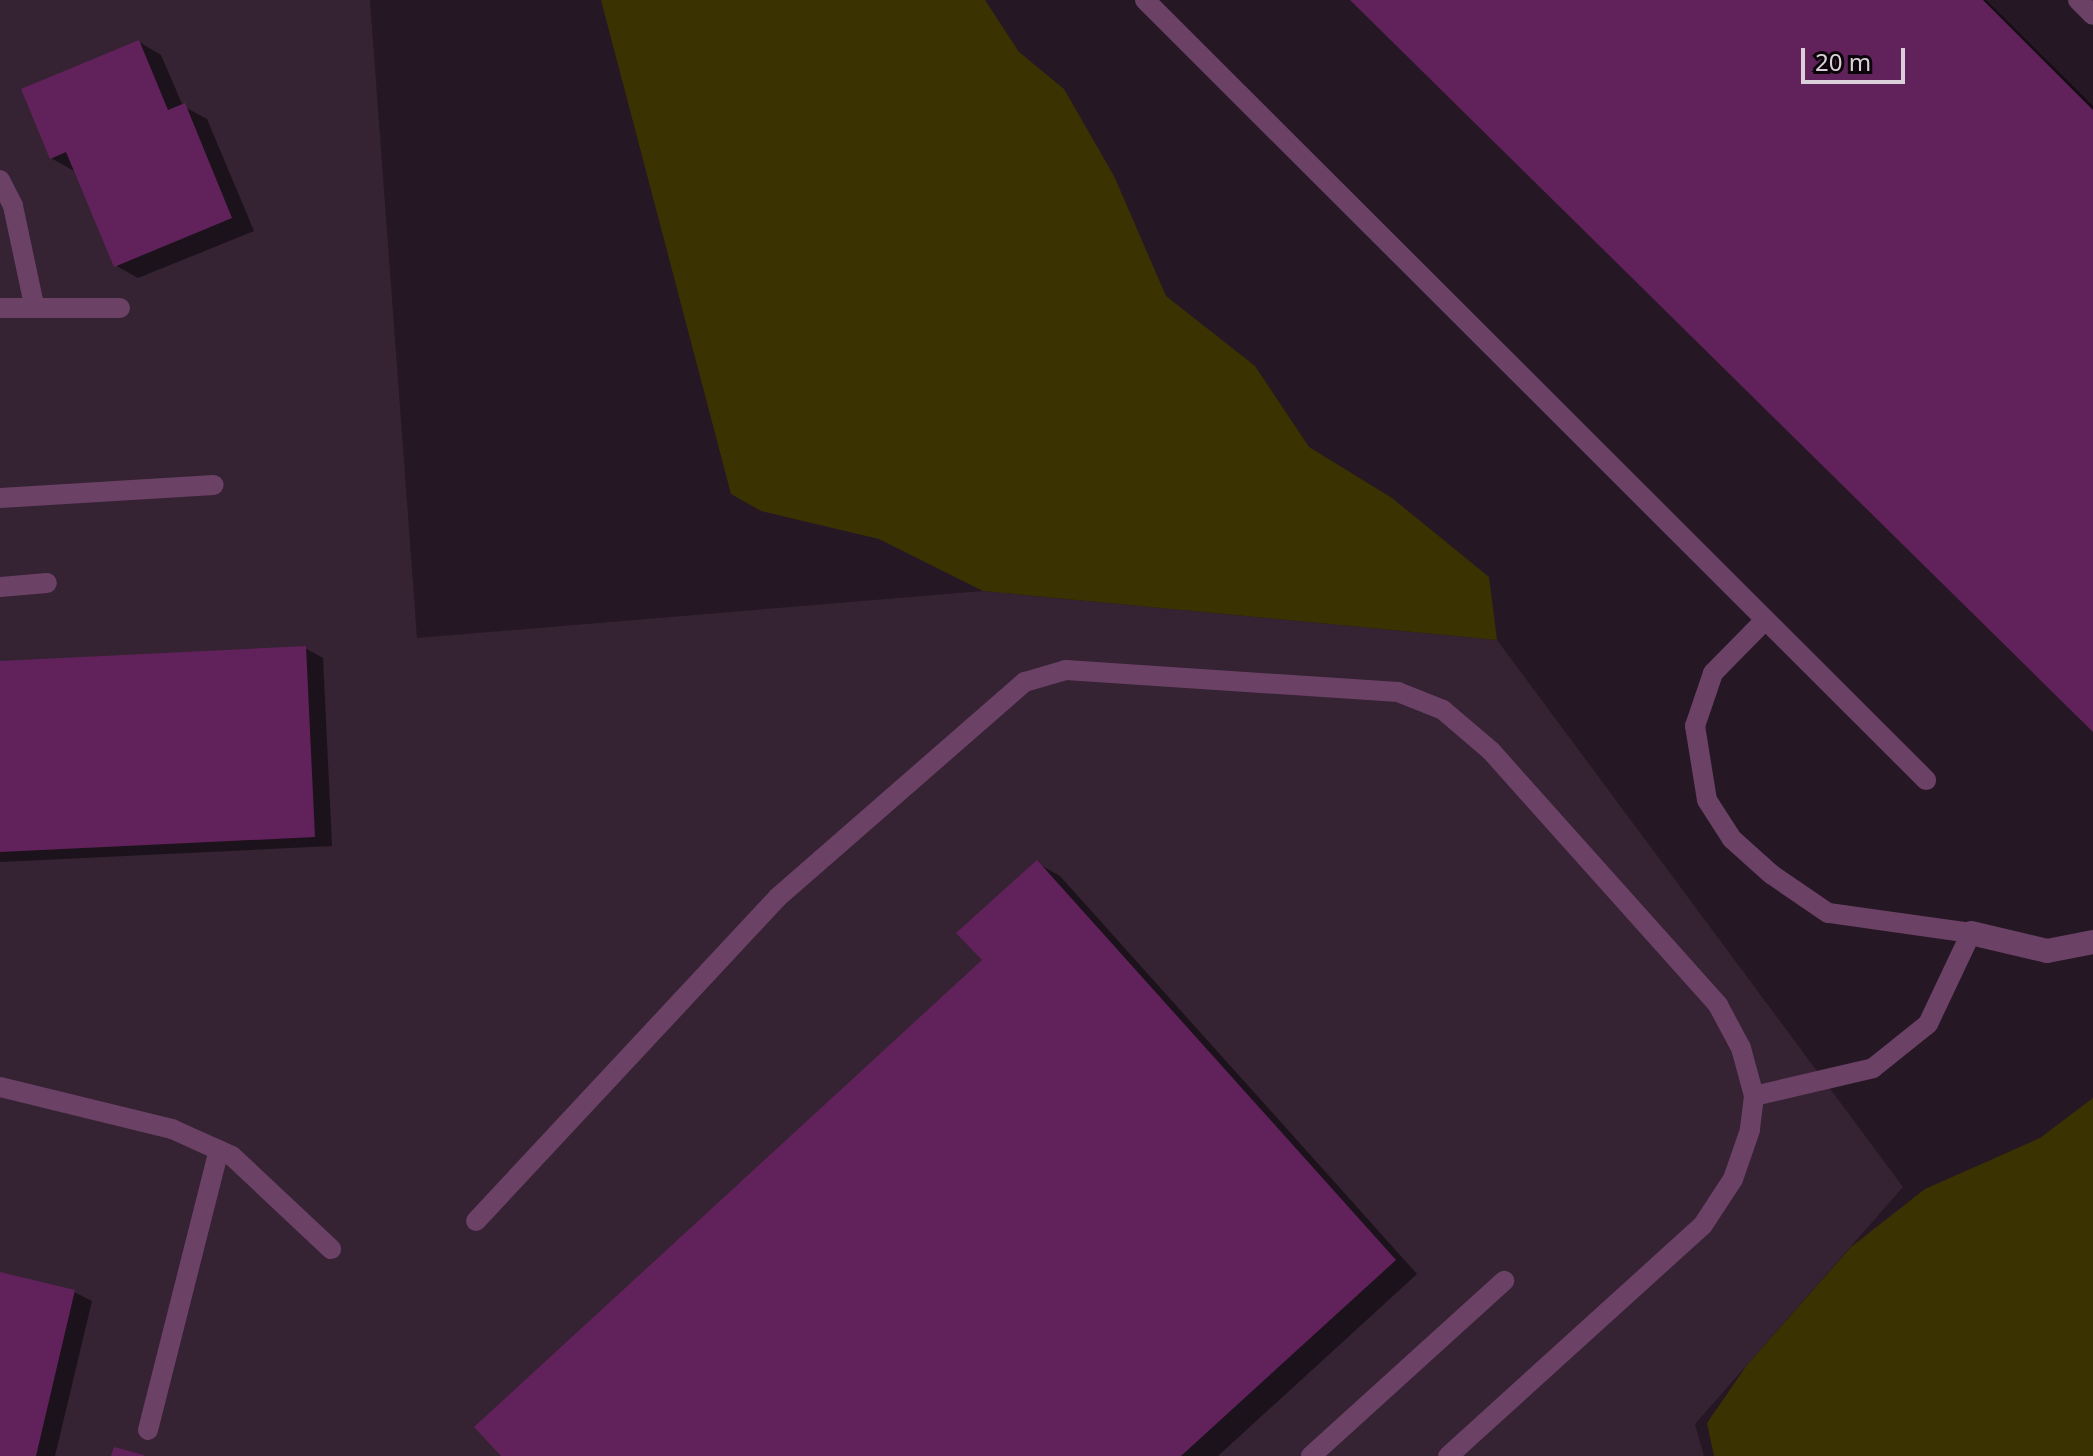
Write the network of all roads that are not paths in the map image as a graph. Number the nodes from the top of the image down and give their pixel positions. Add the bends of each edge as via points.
1 (1145, 0) edge
2 (2078, 0) edge
3 (2093, 15) edge
4 (0, 180) edge
5 (34, 305) junction
6 (0, 308) edge
7 (120, 308) dead end
8 (214, 485) dead end
9 (0, 498) edge
10 (47, 583) dead end
11 (0, 587) edge
12 (1765, 620) junction
13 (1926, 780) dead end
14 (1971, 933) junction
15 (2093, 942) edge
16 (0, 1087) edge
17 (1754, 1096) junction
18 (219, 1150) junction
19 (476, 1221) dead end
20 (331, 1249) dead end
21 (1504, 1281) dead end
22 (148, 1430) dead end
23 (1311, 1456) edge
24 (1448, 1456) edge

1 - 12 lane
2 - 3 lane
4 - 5 lane via 13,206
5 - 6 lane
5 - 7 lane
8 - 9 lane
10 - 11 lane
12 - 13 lane
12 - 14 lane via 1713,673 1695,726 1707,800 1732,839 1828,913
14 - 15 street via 2047,951
14 - 17 lane via 1928,1024 1873,1068
16 - 18 lane via 172,1129
17 - 19 lane via 1741,1048 1718,1005 1491,751 1443,710 1398,692 1066,670 1025,682 987,711 777,898
17 - 24 lane via 1750,1130 1733,1179 1703,1225
18 - 20 lane
18 - 22 lane
21 - 23 lane

